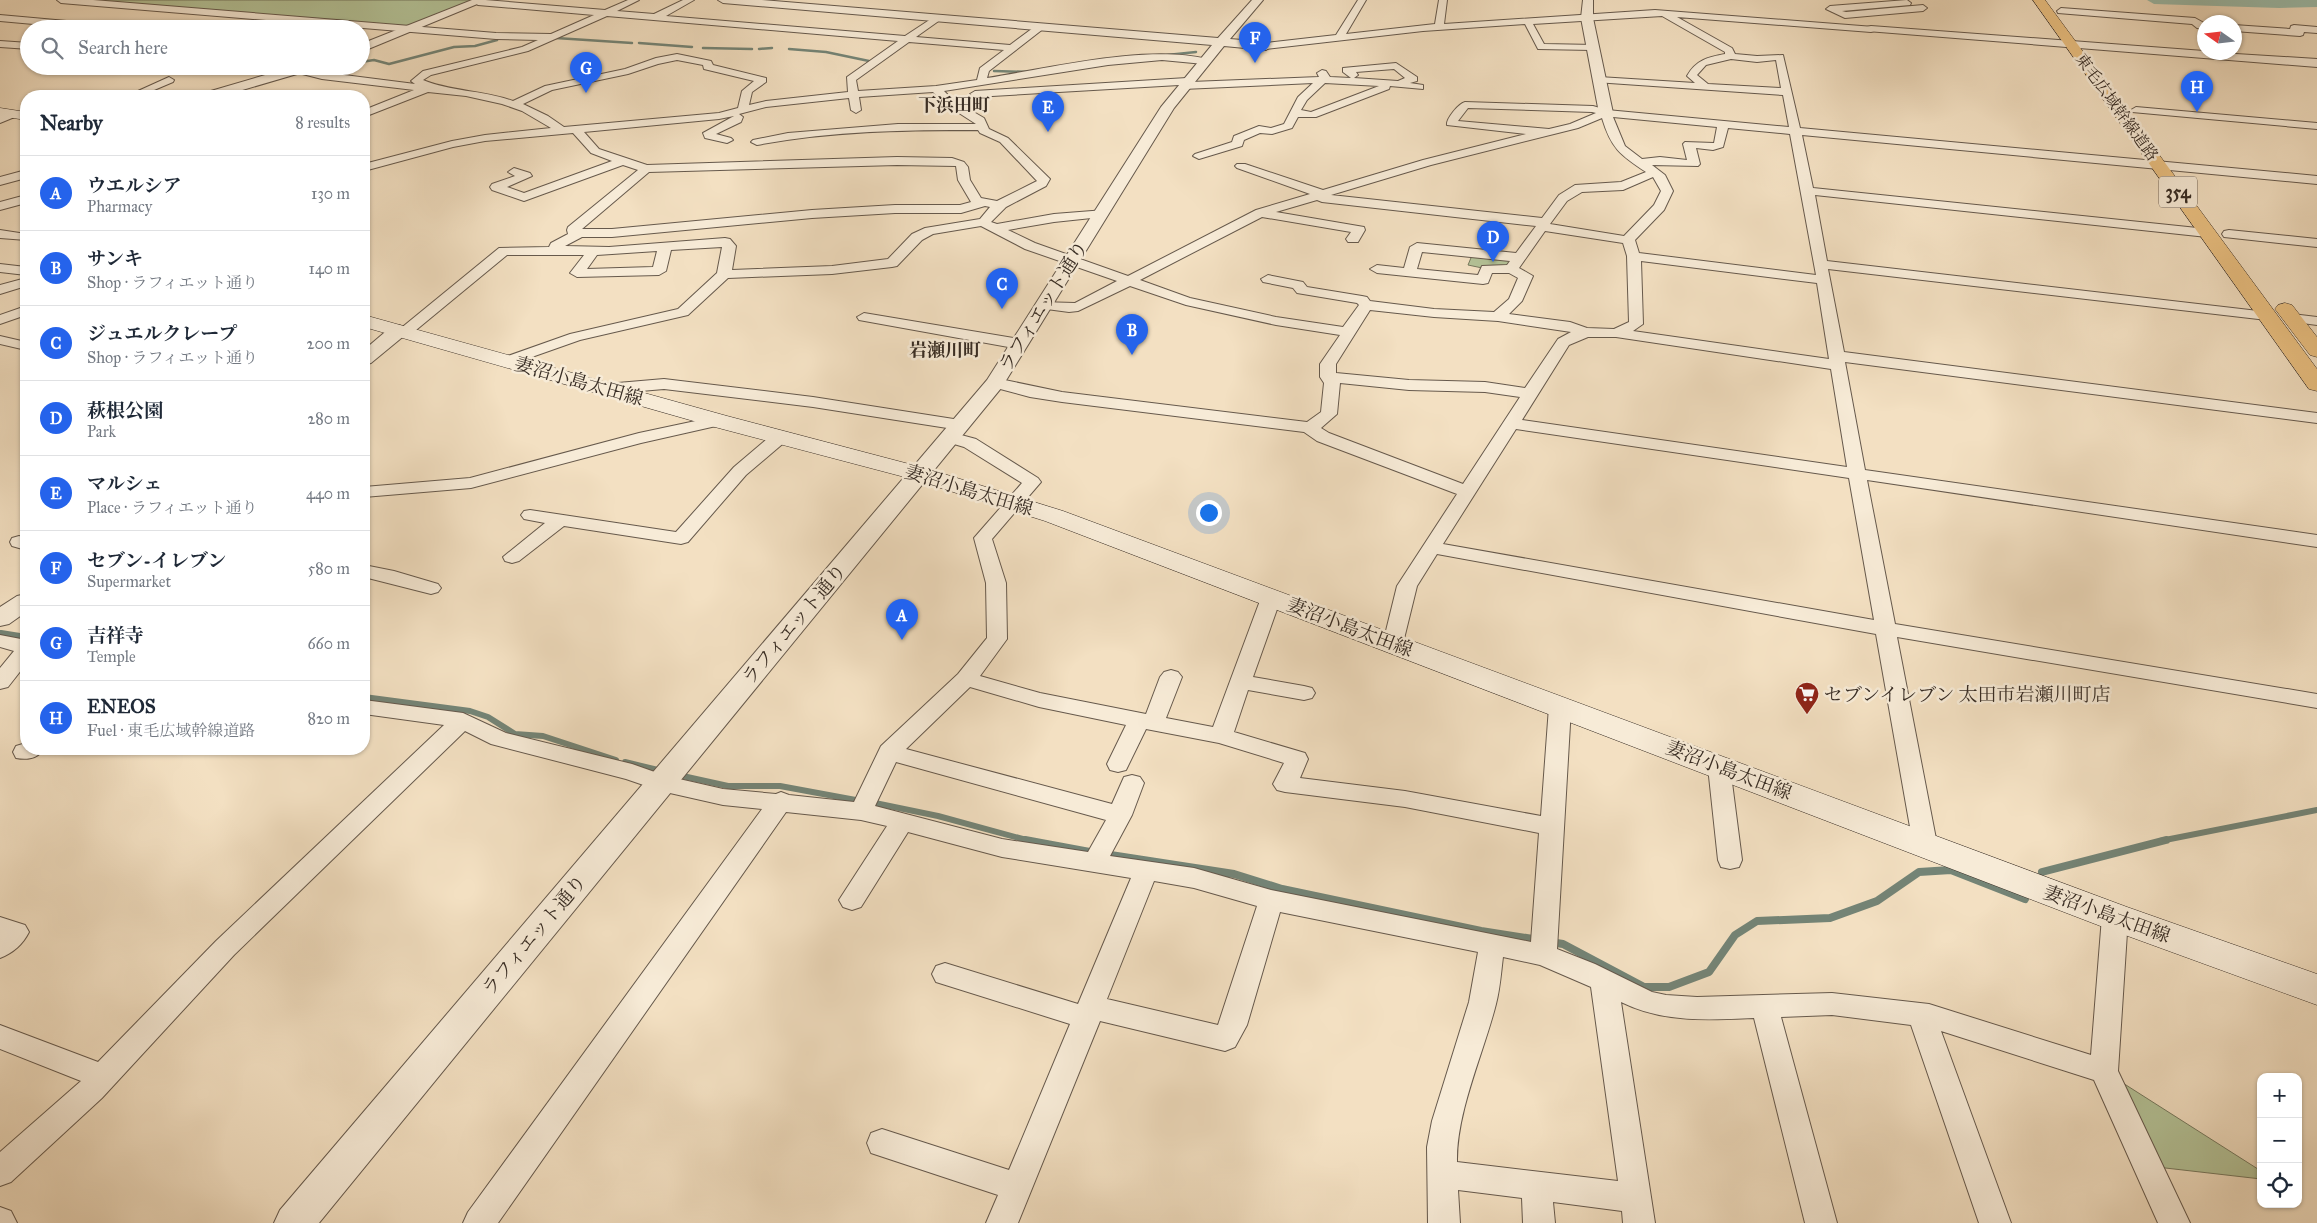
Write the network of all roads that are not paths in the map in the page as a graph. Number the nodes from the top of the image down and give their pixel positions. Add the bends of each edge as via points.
1 (61, 0) edge
2 (635, 0) edge
3 (690, 0) edge
4 (723, 0) edge
5 (1258, 0) edge
6 (1362, 0) edge
7 (1443, 0) edge
8 (1588, 0) edge
9 (2038, 0) edge
10 (480, 1) edge
11 (1903, 1) edge
12 (2056, 6) edge
13 (607, 13) junction
14 (1662, 13) junction
15 (655, 17) junction
16 (0, 18) edge
17 (937, 18) junction
18 (1587, 18) junction
19 (22, 20) edge
20 (299, 20) edge
21 (1528, 22) junction
22 (2197, 23) edge
23 (370, 26) edge
24 (1040, 26) junction
25 (1440, 27) junction
26 (409, 29) junction
27 (1871, 29) joint
28 (2242, 29) edge
29 (2317, 30) edge
30 (552, 37) junction
31 (1339, 38) junction
32 (906, 39) junction
33 (1221, 42) junction
34 (0, 44) edge
35 (370, 44) edge
36 (2079, 44) junction
37 (12, 45) junction
38 (20, 45) edge
39 (1266, 46) joint
40 (1592, 47) junction
41 (1012, 48) junction
42 (0, 53) edge
43 (1731, 56) junction
44 (1204, 61) junction
45 (2317, 63) edge
46 (282, 75) edge
47 (329, 75) edge
48 (1322, 75) junction
49 (169, 80) dead end
50 (1599, 80) junction
51 (981, 82) junction
52 (1362, 82) junction
53 (1185, 83) junction
54 (1388, 84) junction
55 (1419, 87) dead end
56 (430, 88) junction
57 (1706, 88) junction
58 (146, 90) edge
59 (230, 90) edge
60 (940, 92) junction
61 (1007, 92) junction
62 (1788, 92) junction
63 (854, 94) junction
64 (514, 105) junction
65 (1015, 105) dead end
66 (856, 110) dead end
67 (2136, 110) junction
68 (370, 112) edge
69 (738, 112) junction
70 (1296, 113) junction
71 (1606, 113) junction
72 (1688, 121) junction
73 (1723, 124) junction
74 (2317, 126) edge
75 (982, 127) junction
76 (562, 131) junction
77 (577, 131) junction
78 (1796, 131) junction
79 (1548, 132) junction
80 (727, 140) dead end
81 (757, 142) dead end
82 (1689, 144) junction
83 (1198, 156) dead end
84 (622, 161) junction
85 (1641, 164) junction
86 (2158, 165) junction
87 (370, 166) edge
88 (1241, 166) dead end
89 (2177, 167) junction
90 (646, 169) junction
91 (514, 172) dead end
92 (1655, 172) junction
93 (20, 176) edge
94 (2317, 180) edge
95 (0, 181) edge
96 (1808, 192) junction
97 (1318, 195) junction
98 (20, 201) edge
99 (984, 202) junction
100 (1002, 205) junction
101 (0, 206) edge
102 (1101, 213) junction
103 (1260, 213) junction
104 (989, 225) junction
105 (1543, 227) junction
106 (2207, 233) junction
107 (0, 234) edge
108 (578, 234) junction
109 (2229, 234) junction
110 (20, 237) edge
111 (1353, 238) dead end
112 (1628, 240) junction
113 (2317, 243) edge
114 (665, 246) junction
115 (2241, 249) dead end
116 (559, 251) junction
117 (593, 251) junction
118 (1634, 256) junction
119 (1072, 261) junction
120 (1515, 264) junction
121 (1821, 264) junction
122 (0, 268) edge
123 (1377, 269) dead end
124 (20, 270) edge
125 (1409, 272) junction
126 (724, 274) junction
127 (1268, 279) dead end
128 (1823, 280) junction
129 (1125, 281) junction
130 (20, 284) edge
131 (0, 290) edge
132 (2275, 295) dead end
133 (1044, 305) junction
134 (1366, 306) junction
135 (20, 312) edge
136 (2267, 316) junction
137 (1498, 317) junction
138 (864, 318) dead end
139 (2292, 318) junction
140 (0, 320) edge
141 (2317, 321) edge
142 (370, 323) edge
143 (401, 331) junction
144 (1347, 332) junction
145 (1583, 332) junction
146 (1616, 333) junction
147 (0, 340) edge
148 (1020, 344) junction
149 (20, 345) edge
150 (2317, 351) edge
151 (370, 354) edge
152 (1837, 360) junction
153 (507, 361) junction
154 (1328, 377) junction
155 (995, 383) junction
156 (2317, 384) edge
157 (606, 389) junction
158 (1530, 394) junction
159 (2317, 418) edge
160 (719, 421) junction
161 (1511, 423) junction
162 (1310, 428) junction
163 (955, 431) junction
164 (780, 437) junction
165 (920, 474) junction
166 (1857, 474) junction
167 (370, 491) edge
168 (1468, 492) junction
169 (1014, 504) junction
170 (530, 515) dead end
171 (560, 520) junction
172 (2317, 541) edge
173 (1432, 548) junction
174 (512, 557) dead end
175 (370, 572) edge
176 (431, 588) dead end
177 (1271, 598) junction
178 (20, 605) edge
179 (0, 618) edge
180 (1886, 629) junction
181 (0, 641) edge
182 (1392, 643) junction
183 (20, 647) edge
184 (20, 657) edge
185 (1171, 677) dead end
186 (966, 679) junction
187 (0, 682) edge
188 (1240, 682) junction
189 (1304, 693) dead end
190 (2317, 701) edge
191 (1560, 707) junction
192 (370, 708) edge
193 (463, 720) junction
194 (1146, 721) junction
195 (1221, 736) junction
196 (889, 752) junction
197 (1118, 764) dead end
198 (1719, 767) junction
199 (660, 783) junction
200 (1132, 783) dead end
201 (781, 801) junction
202 (860, 811) junction
203 (1120, 815) junction
204 (902, 822) junction
205 (1552, 827) junction
206 (1925, 844) junction
207 (1730, 860) dead end
208 (1094, 863) junction
209 (1146, 871) junction
210 (852, 900) dead end
211 (1271, 900) junction
212 (2115, 917) junction
213 (0, 927) edge
214 (1492, 944) junction
215 (0, 947) edge
216 (1543, 955) junction
217 (946, 974) dead end
218 (1604, 981) junction
219 (2317, 990) edge
220 (1765, 1007) junction
221 (1089, 1012) junction
222 (1921, 1014) junction
223 (0, 1037) edge
224 (2104, 1071) junction
225 (103, 1077) junction
226 (882, 1143) dead end
227 (0, 1172) edge
228 (1443, 1174) junction
229 (1536, 1186) junction
230 (1018, 1187) junction
231 (1637, 1211) edge
232 (294, 1223) edge
233 (479, 1223) edge
234 (1002, 1223) edge
235 (1444, 1223) edge
236 (1539, 1223) edge
237 (1821, 1223) edge
238 (1995, 1223) edge
239 (2174, 1223) edge

1 - 20 street
2 - 13 street
3 - 15 street
4 - 17 street
5 - 33 street, ラフィエット通り
6 - 31 street
7 - 25 street
8 - 18 street
9 - 36 highway, 東毛広域幹線道路 / 354
10 - 13 street
10 - 26 street
11 - 11 street via 1923,8 1846,15 1830,9
12 - 22 street
12 - 36 highway, 東毛広域幹線道路 / 354
13 - 15 street
13 - 30 street
14 - 18 street
14 - 27 street
14 - 43 street via 1729,50
15 - 32 street
16 - 19 street
17 - 24 street
17 - 32 street
18 - 21 street
18 - 40 street
21 - 25 street
21 - 40 street via 1541,47
23 - 26 street
24 - 33 street
24 - 41 street
25 - 31 street
26 - 30 street
26 - 35 street
27 - 36 street
28 - 29 street via 2300,33 2294,28
30 - 56 street via 507,55 426,73 416,81
31 - 39 street
32 - 41 street
32 - 63 street via 851,79
33 - 39 street
33 - 44 street, ラフィエット通り
34 - 37 street
36 - 45 street
36 - 67 highway, 東毛広域幹線道路 / 354
36 - 86 highway, 東毛広域幹線道路 / 354
37 - 38 street
37 - 42 street
40 - 50 street
41 - 51 street via 984,70
43 - 57 street via 1707,60 1696,66 1692,76
43 - 62 street via 1780,57
44 - 51 street via 1162,57 1126,60
44 - 53 street, ラフィエット通り
46 - 59 street
47 - 56 street via 361,82
48 - 52 street
48 - 53 street
48 - 70 street via 1302,99
49 - 58 street
50 - 57 street
50 - 71 street
51 - 60 street
52 - 54 street
52 - 54 street via 1347,70 1396,66 1413,79
53 - 61 street
53 - 102 street, ラフィエット通り
54 - 55 street
54 - 70 street via 1312,115
56 - 64 street via 489,97
56 - 68 street
57 - 62 street
60 - 61 street
60 - 63 street
60 - 75 street via 980,120
61 - 65 street
62 - 78 street
63 - 66 street
63 - 69 street via 766,104
64 - 69 street via 550,88 677,57 762,80 747,91
64 - 76 street via 546,118
67 - 74 street
67 - 89 highway, 東毛広域幹線道路 / 354
69 - 77 street
69 - 80 street via 737,120 709,132 709,136
70 - 83 street via 1288,126 1272,131 1258,129 1238,138 1238,144
71 - 72 street
71 - 79 street
71 - 79 street via 1593,109 1465,105 1451,123
71 - 85 street via 1619,146
72 - 73 street
72 - 82 street
73 - 78 street
73 - 82 street via 1719,145
75 - 81 street via 898,127 788,136
75 - 100 street via 988,134 1004,140 1044,179 1042,184
76 - 77 street
76 - 87 street via 515,134 452,144
77 - 84 street via 595,151
78 - 86 street
78 - 96 street
79 - 97 street via 1427,162
82 - 85 street via 1694,164 1660,161
84 - 90 street
84 - 91 street via 524,197 496,187 526,176
85 - 92 street
86 - 89 street
86 - 106 highway, 東毛広域幹線道路 / 354
88 - 97 street
89 - 94 street
89 - 109 highway, 東毛広域幹線道路 / 354
90 - 99 street via 952,162 960,164 964,180 974,197
90 - 108 street via 574,230
92 - 105 street via 1623,186 1574,190 1563,198
92 - 112 street via 1663,180 1665,197 1654,214
93 - 95 street
96 - 106 street
96 - 121 street
97 - 103 street
97 - 105 street via 1535,221 1542,222
98 - 101 street
99 - 100 street
99 - 108 street via 961,209 895,209
100 - 104 street via 987,218
102 - 104 street
102 - 119 street, ラフィエット通り
103 - 111 street via 1359,230
103 - 129 street
104 - 119 street via 1030,246
104 - 126 street via 930,231 917,238 892,263 832,270
105 - 112 street
105 - 120 street
106 - 136 highway, 東毛広域幹線道路 / 354
107 - 110 street
108 - 116 street via 556,246 555,250
109 - 113 street
109 - 115 highway, 東毛広域幹線道路 / 354
112 - 118 street
114 - 117 street
114 - 117 street via 659,271 577,273
114 - 126 street via 725,242 729,246
116 - 117 street
116 - 143 street via 504,251
118 - 128 street
118 - 146 street via 1636,324
119 - 129 street
119 - 133 street, ラフィエット通り
120 - 125 street via 1487,269 1483,280
120 - 125 street via 1417,247
120 - 137 street via 1526,276 1515,301
121 - 128 street
121 - 136 street
122 - 124 street
123 - 125 street
126 - 153 street via 683,312 575,337
127 - 134 street via 1298,285 1302,290 1362,300
128 - 152 street
129 - 133 street via 1078,307
129 - 144 street via 1228,311
130 - 131 street
132 - 139 highway
133 - 148 street, ラフィエット通り
134 - 137 street
134 - 144 street
135 - 140 street
136 - 156 highway, 東毛広域幹線道路 / 354
137 - 145 street via 1570,326
138 - 148 street
139 - 141 street
139 - 150 highway
142 - 143 main road, 妻沼小島太田線
143 - 151 street
143 - 153 main road, 妻沼小島太田線
144 - 154 street via 1328,364
145 - 146 street
145 - 158 street via 1563,342
146 - 152 street
147 - 149 street
148 - 155 street, ラフィエット通り
152 - 159 street
152 - 166 street
153 - 157 main road, 妻沼小島太田線
154 - 158 street via 1409,385 1485,387
154 - 162 street via 1332,383 1329,414
155 - 162 street via 1030,392
155 - 163 street, ラフィエット通り
157 - 160 main road, 妻沼小島太田線
157 - 163 street via 664,384 812,402
158 - 161 street
160 - 164 main road, 妻沼小島太田線
160 - 167 street via 639,438 472,482
161 - 166 street
161 - 168 street
162 - 168 street via 1323,437
163 - 165 street, ラフィエット通り
163 - 169 street via 1032,482
164 - 165 main road, 妻沼小島太田線
164 - 171 street via 740,471 680,538
165 - 169 main road, 妻沼小島太田線
165 - 199 street, ラフィエット通り
166 - 172 street
166 - 180 street
168 - 173 street
169 - 177 main road, 妻沼小島太田線
169 - 186 street via 983,538 996,583 996,639
170 - 171 street
171 - 174 street
173 - 180 street
173 - 182 street via 1407,586
175 - 176 street
177 - 182 main road, 妻沼小島太田線
177 - 188 street
178 - 179 street
180 - 190 street
180 - 206 street
181 - 183 street
182 - 191 main road, 妻沼小島太田線
184 - 187 street
185 - 194 street
186 - 194 street via 1039,700
186 - 196 street
188 - 189 street
188 - 195 street
191 - 198 main road, 妻沼小島太田線
191 - 205 street
192 - 193 street
193 - 199 street via 499,739 632,772
193 - 225 street via 226,948
194 - 195 street
194 - 197 street
195 - 205 street via 1297,759 1285,784 1405,799
196 - 202 street
196 - 203 street
198 - 206 main road, 妻沼小島太田線
198 - 207 street
199 - 201 street via 723,797
199 - 232 street, ラフィエット通り
200 - 203 street
201 - 202 street
201 - 233 street
202 - 204 street
203 - 208 street
204 - 208 street via 1002,848
204 - 210 street
205 - 216 street
206 - 212 main road, 妻沼小島太田線
208 - 209 street
209 - 211 street via 1194,878
209 - 221 street
211 - 214 street
211 - 221 street via 1232,1025 1224,1039
212 - 219 main road, 妻沼小島太田線
212 - 224 street
213 - 215 street via 16,932
214 - 216 street
214 - 228 street via 1483,1002 1447,1121 1442,1147
216 - 218 street
217 - 221 street
218 - 220 street via 1647,1002 1666,1006 1697,1009
218 - 231 street
220 - 222 street via 1832,1004
220 - 237 street
221 - 230 street
222 - 224 street
222 - 238 street
223 - 225 street
224 - 239 street
225 - 227 street
226 - 230 street
228 - 229 street
228 - 235 street
229 - 231 street
229 - 236 street
230 - 234 street

